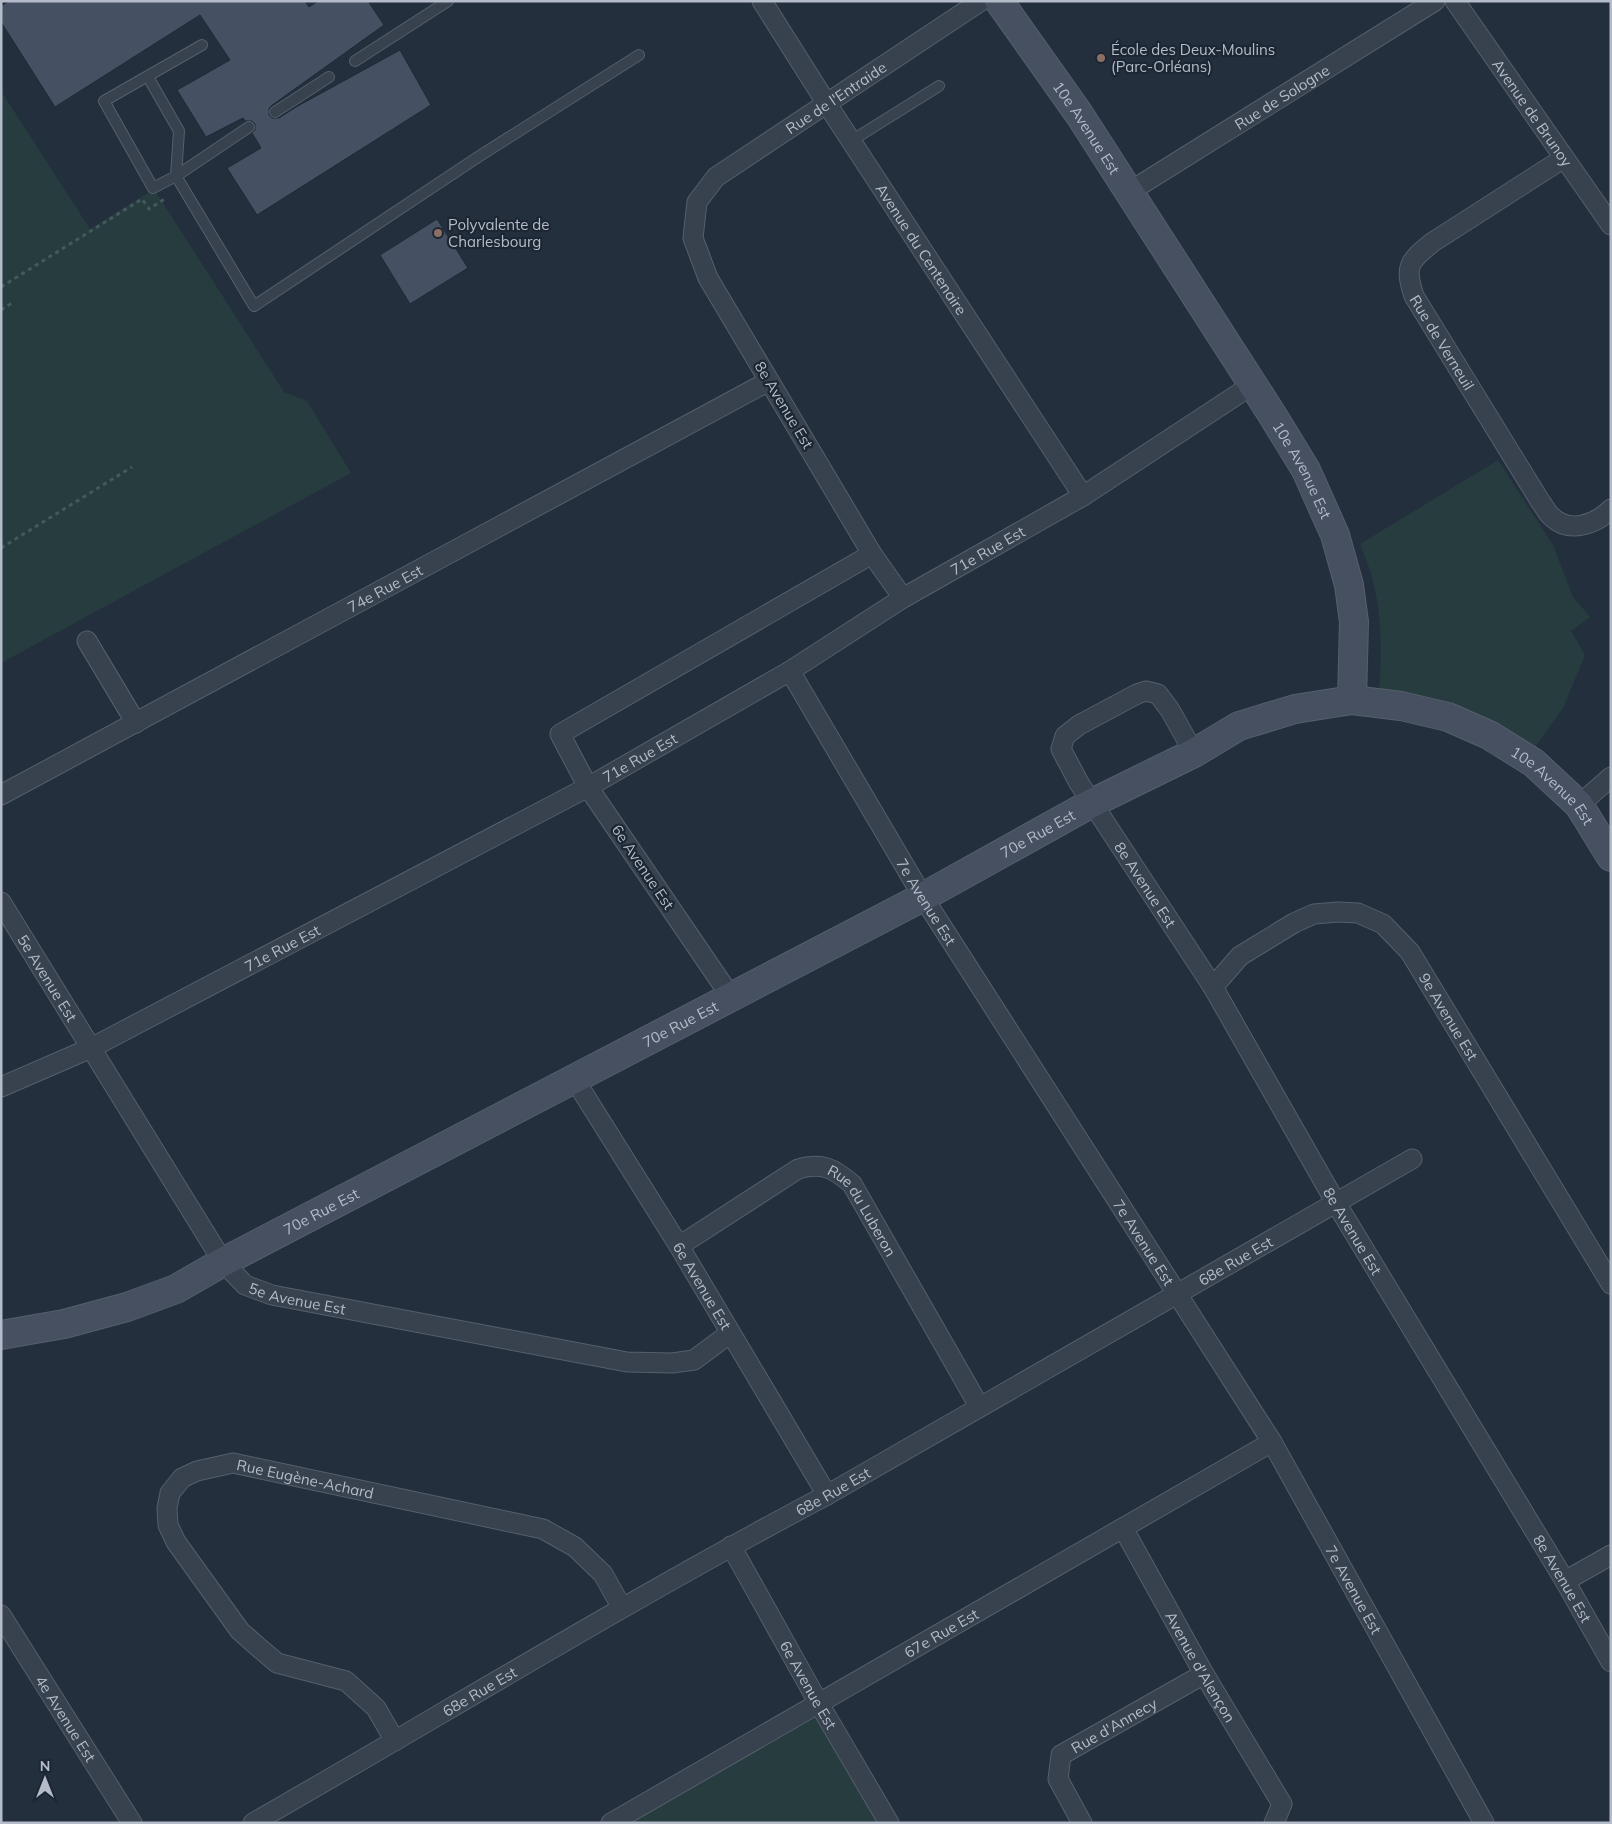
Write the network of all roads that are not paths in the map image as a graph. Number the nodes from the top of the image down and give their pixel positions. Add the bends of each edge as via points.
1 (448, 1) edge
2 (762, 1) edge
3 (981, 1) edge
4 (999, 1) edge
5 (1435, 1) edge
6 (1454, 1) edge
7 (202, 45) dead end
8 (640, 55) dead end
9 (355, 61) dead end
10 (148, 77) junction
11 (329, 77) dead end
12 (939, 86) dead end
13 (827, 104) junction
14 (275, 112) dead end
15 (249, 127) dead end
16 (851, 141) junction
17 (1564, 158) junction
18 (176, 176) junction
19 (1129, 192) junction
20 (697, 202) joint
21 (1611, 224) edge
22 (769, 381) junction
23 (1252, 385) junction
24 (1083, 496) junction
25 (1611, 509) edge
26 (872, 554) junction
27 (903, 598) junction
28 (87, 640) dead end
29 (790, 670) junction
30 (1352, 700) junction
31 (136, 723) junction
32 (1194, 753) junction
33 (1611, 777) edge
34 (588, 787) junction
35 (1, 795) edge
36 (1092, 804) junction
37 (1579, 805) junction
38 (1611, 857) edge
39 (923, 897) junction
40 (1, 902) edge
41 (1212, 986) junction
42 (731, 997) junction
43 (91, 1048) junction
44 (575, 1080) junction
45 (1, 1087) edge
46 (1412, 1159) dead end
47 (1336, 1203) junction
48 (679, 1246) junction
49 (223, 1262) junction
50 (1611, 1284) edge
51 (1178, 1293) junction
52 (730, 1334) junction
53 (1, 1335) edge
54 (979, 1406) junction
55 (1272, 1442) junction
56 (827, 1495) junction
57 (1122, 1528) junction
58 (731, 1546) junction
59 (1611, 1555) edge
60 (1565, 1582) junction
61 (622, 1608) junction
62 (1, 1615) edge
63 (1611, 1662) edge
64 (1204, 1674) junction
65 (818, 1702) junction
66 (395, 1741) junction
67 (282, 1816) edge
68 (132, 1823) edge
69 (253, 1823) edge
70 (611, 1823) edge
71 (889, 1823) edge
72 (1082, 1823) edge
73 (1274, 1823) edge
74 (1484, 1823) edge

1 - 9 lane
2 - 13 street, Avenue du Centenaire
3 - 13 street, Rue de l'Entraide
4 - 19 street, 10e Avenue Est via 1079,114
5 - 19 street, Rue de Sologne
6 - 17 street, Avenue de Brunoy
7 - 10 lane
8 - 18 lane via 478,157 254,306
10 - 18 lane via 179,131
10 - 18 lane via 104,101 153,188
11 - 14 lane
12 - 16 lane
13 - 16 street, Avenue du Centenaire
13 - 20 street, Rue de l'Entraide via 716,177
15 - 18 lane
16 - 24 street, Avenue du Centenaire
17 - 21 street, Avenue de Brunoy
17 - 25 street, Rue de Verneuil via 1433,242 1409,266 1409,280 1414,296 1552,518 1566,525 1585,525 1601,519
19 - 23 street, 10e Avenue Est
20 - 22 street, 8e Avenue Est via 693,238 708,278
22 - 26 street, 8e Avenue Est
22 - 31 street, 74e Rue Est
23 - 24 street, 71e Rue Est
23 - 30 street, 10e Avenue Est via 1306,470 1335,535 1350,585 1354,622
24 - 27 street, 71e Rue Est
26 - 27 street, 8e Avenue Est
26 - 34 street, 6e Avenue Est via 560,734
27 - 29 street, 71e Rue Est
28 - 31 street
29 - 34 street, 71e Rue Est
29 - 39 street, 7e Avenue Est
30 - 32 street, 70e Rue Est via 1295,709 1238,726
30 - 37 street, 10e Avenue Est via 1411,708 1448,718 1490,735 1534,763
31 - 35 street, 74e Rue Est
32 - 36 street, 70e Rue Est
32 - 36 street, 8e Avenue Est via 1158,694 1146,691 1137,694 1065,736 1061,749
33 - 37 street
34 - 42 street, 6e Avenue Est
34 - 43 street, 71e Rue Est
36 - 39 street, 70e Rue Est
36 - 41 street, 8e Avenue Est
37 - 38 street, 10e Avenue Est
39 - 42 street, 70e Rue Est
39 - 51 street, 7e Avenue Est
40 - 43 street, 5e Avenue Est
41 - 47 street, 8e Avenue Est
41 - 50 street, 9e Avenue Est via 1240,956 1314,914 1358,913 1383,924 1410,952
42 - 44 street, 70e Rue Est
43 - 45 street, 71e Rue Est
43 - 49 street, 5e Avenue Est
44 - 48 street, 6e Avenue Est
44 - 49 street, 70e Rue Est
46 - 47 street, 68e Rue Est
47 - 51 street, 68e Rue Est
47 - 60 street, 8e Avenue Est
48 - 52 street, 6e Avenue Est
48 - 54 street, Rue du Luberon via 798,1169 813,1165 838,1172 852,1184
49 - 52 street, 5e Avenue Est via 245,1285 272,1295 627,1362 694,1360
49 - 53 street, 70e Rue Est via 176,1289 127,1307 64,1324
51 - 54 street, 68e Rue Est
51 - 55 street, 7e Avenue Est
52 - 56 street, 6e Avenue Est
54 - 56 street, 68e Rue Est
55 - 57 street, 67e Rue Est
55 - 74 street, 7e Avenue Est
56 - 58 street, 68e Rue Est
57 - 64 street, Avenue d'Alençon
57 - 65 street, 67e Rue Est
58 - 61 street, 68e Rue Est
58 - 65 street, 6e Avenue Est
59 - 60 street
60 - 63 street, 8e Avenue Est
61 - 66 street, 68e Rue Est
61 - 66 street, Rue Eugène-Achard via 602,1574 575,1547 543,1529 233,1463 182,1478 170,1493 168,1525 176,1542 240,1631 277,1663 346,1681 376,1708
62 - 68 street, 4e Avenue Est
64 - 72 street, Rue d'Annecy via 1061,1755 1058,1779
64 - 73 street, Avenue d'Alençon via 1282,1804
65 - 70 street, 67e Rue Est
65 - 71 street, 6e Avenue Est
66 - 67 street, 68e Rue Est
67 - 69 street, 68e Rue Est

